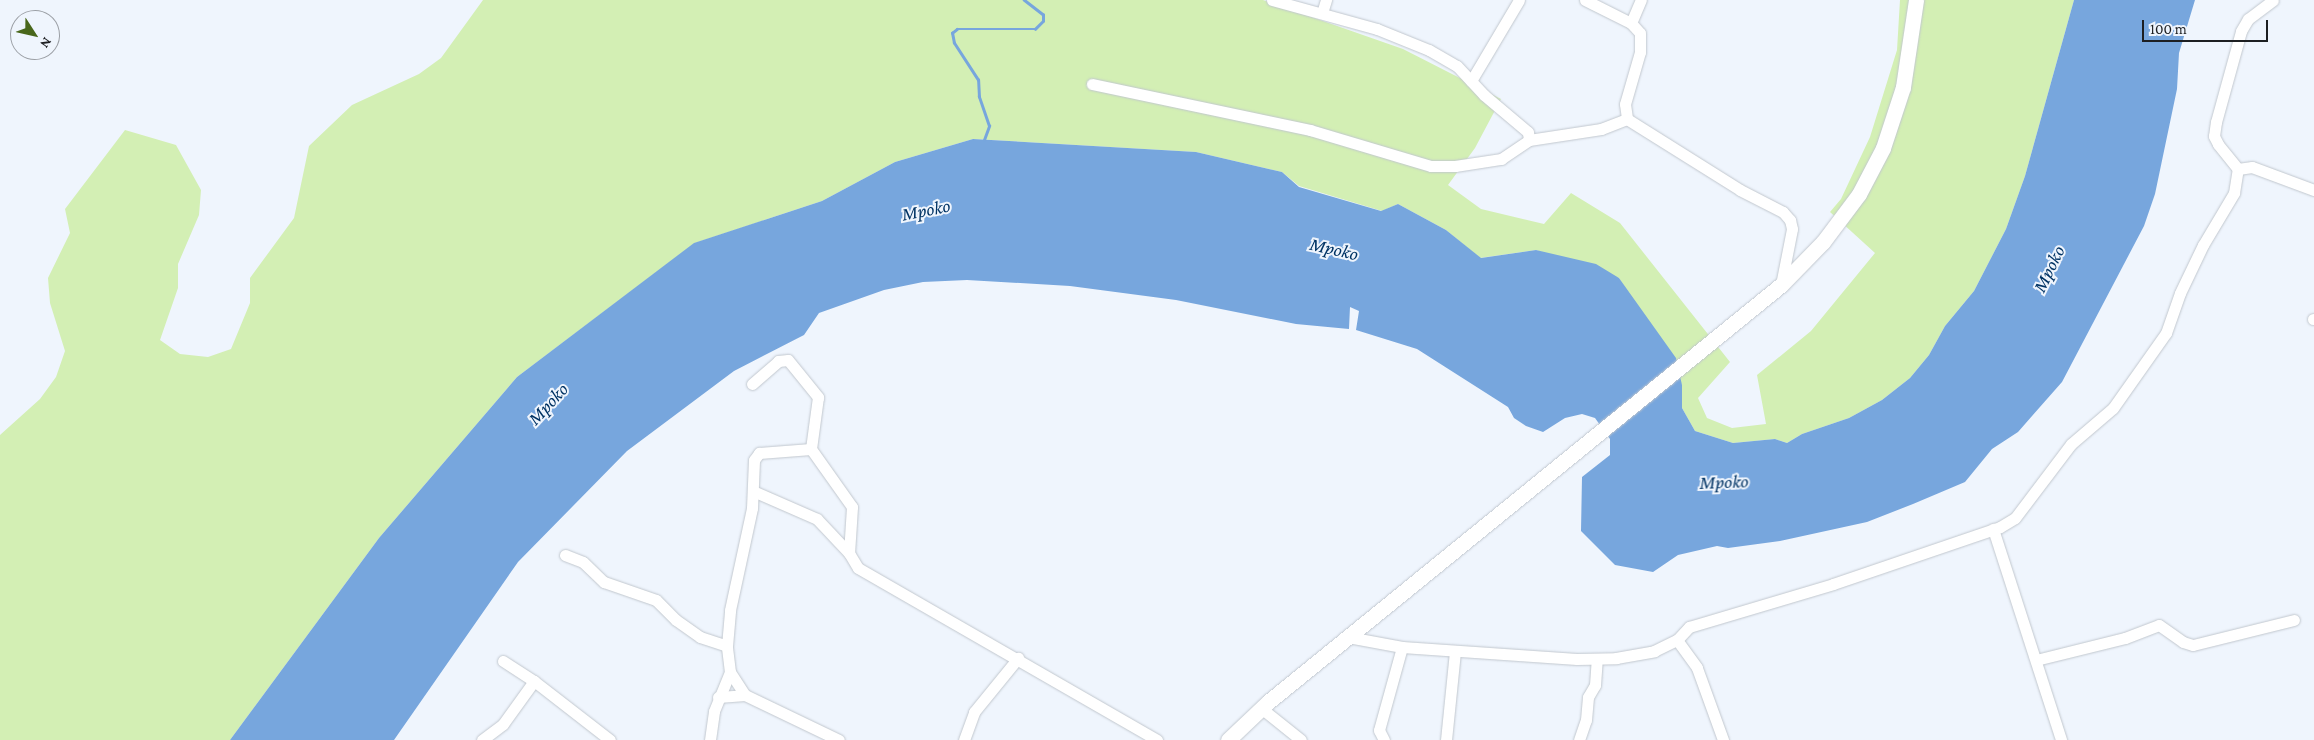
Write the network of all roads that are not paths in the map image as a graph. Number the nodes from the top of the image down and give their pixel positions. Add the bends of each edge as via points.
1 (1272, 0) edge
2 (1326, 0) edge
3 (1519, 0) edge
4 (1586, 0) edge
5 (1641, 0) edge
6 (1916, 0) edge
7 (2272, 0) edge
8 (1322, 13) junction
9 (1631, 23) junction
10 (1471, 81) junction
11 (1092, 84) dead end
12 (1627, 119) junction
13 (1529, 140) junction
14 (2238, 169) junction
15 (2314, 190) edge
16 (1781, 285) junction
17 (752, 384) dead end
18 (812, 449) junction
19 (753, 491) junction
20 (1993, 529) junction
21 (849, 553) junction
22 (565, 555) dead end
23 (2294, 620) dead end
24 (1348, 637) junction
25 (1677, 640) junction
26 (727, 646) junction
27 (1402, 647) junction
28 (1455, 651) junction
29 (1018, 658) junction
30 (1597, 659) junction
31 (2036, 660) junction
32 (503, 661) dead end
33 (730, 672) junction
34 (534, 681) junction
35 (746, 695) junction
36 (718, 697) junction
37 (1261, 708) junction
38 (1379, 737) edge
39 (482, 740) edge
40 (610, 740) edge
41 (710, 740) edge
42 (839, 740) edge
43 (964, 740) edge
44 (1157, 740) edge
45 (1228, 740) edge
46 (1301, 740) edge
47 (1446, 740) edge
48 (1579, 740) edge
49 (1723, 740) edge
50 (2061, 740) edge

1 - 8 street
2 - 8 street
3 - 10 street
4 - 9 street
5 - 9 street
6 - 16 main road via 1903,87 1883,148 1844,216
7 - 14 street via 2248,18 2241,31 2216,122 2214,136
8 - 10 street via 1415,43 1456,66
9 - 12 street via 1640,33 1642,45 1625,104
10 - 13 street via 1528,132
11 - 13 street via 1310,130 1431,166 1502,159
12 - 13 street via 1621,124 1601,129
12 - 16 street via 1740,190 1783,212 1792,229
14 - 15 street via 2252,167
14 - 20 street via 2234,193 2203,246 2154,354 2113,408 2071,444 2015,518
16 - 24 main road
17 - 18 street via 778,361 788,360 794,365 818,398
18 - 19 street via 759,453 754,460
18 - 21 street via 852,507
19 - 21 street via 817,519
19 - 26 street via 730,610
20 - 25 street via 1833,584 1689,628
20 - 31 street
21 - 29 street via 858,568 884,585
22 - 26 street via 583,562 604,582 656,600 700,637
23 - 31 street via 2193,645 2159,626 2125,638
24 - 27 street
24 - 37 main road
25 - 30 street via 1654,651
25 - 49 street via 1697,668
26 - 33 street
27 - 28 street
27 - 38 street
28 - 30 street
28 - 47 street
29 - 43 street via 974,712
29 - 44 street
30 - 48 street via 1595,685 1588,697 1586,720
31 - 50 street
32 - 34 street
33 - 35 street
33 - 36 street
34 - 39 street via 503,724
34 - 40 street
35 - 36 street
35 - 42 street
36 - 41 street
37 - 45 main road
37 - 46 street

